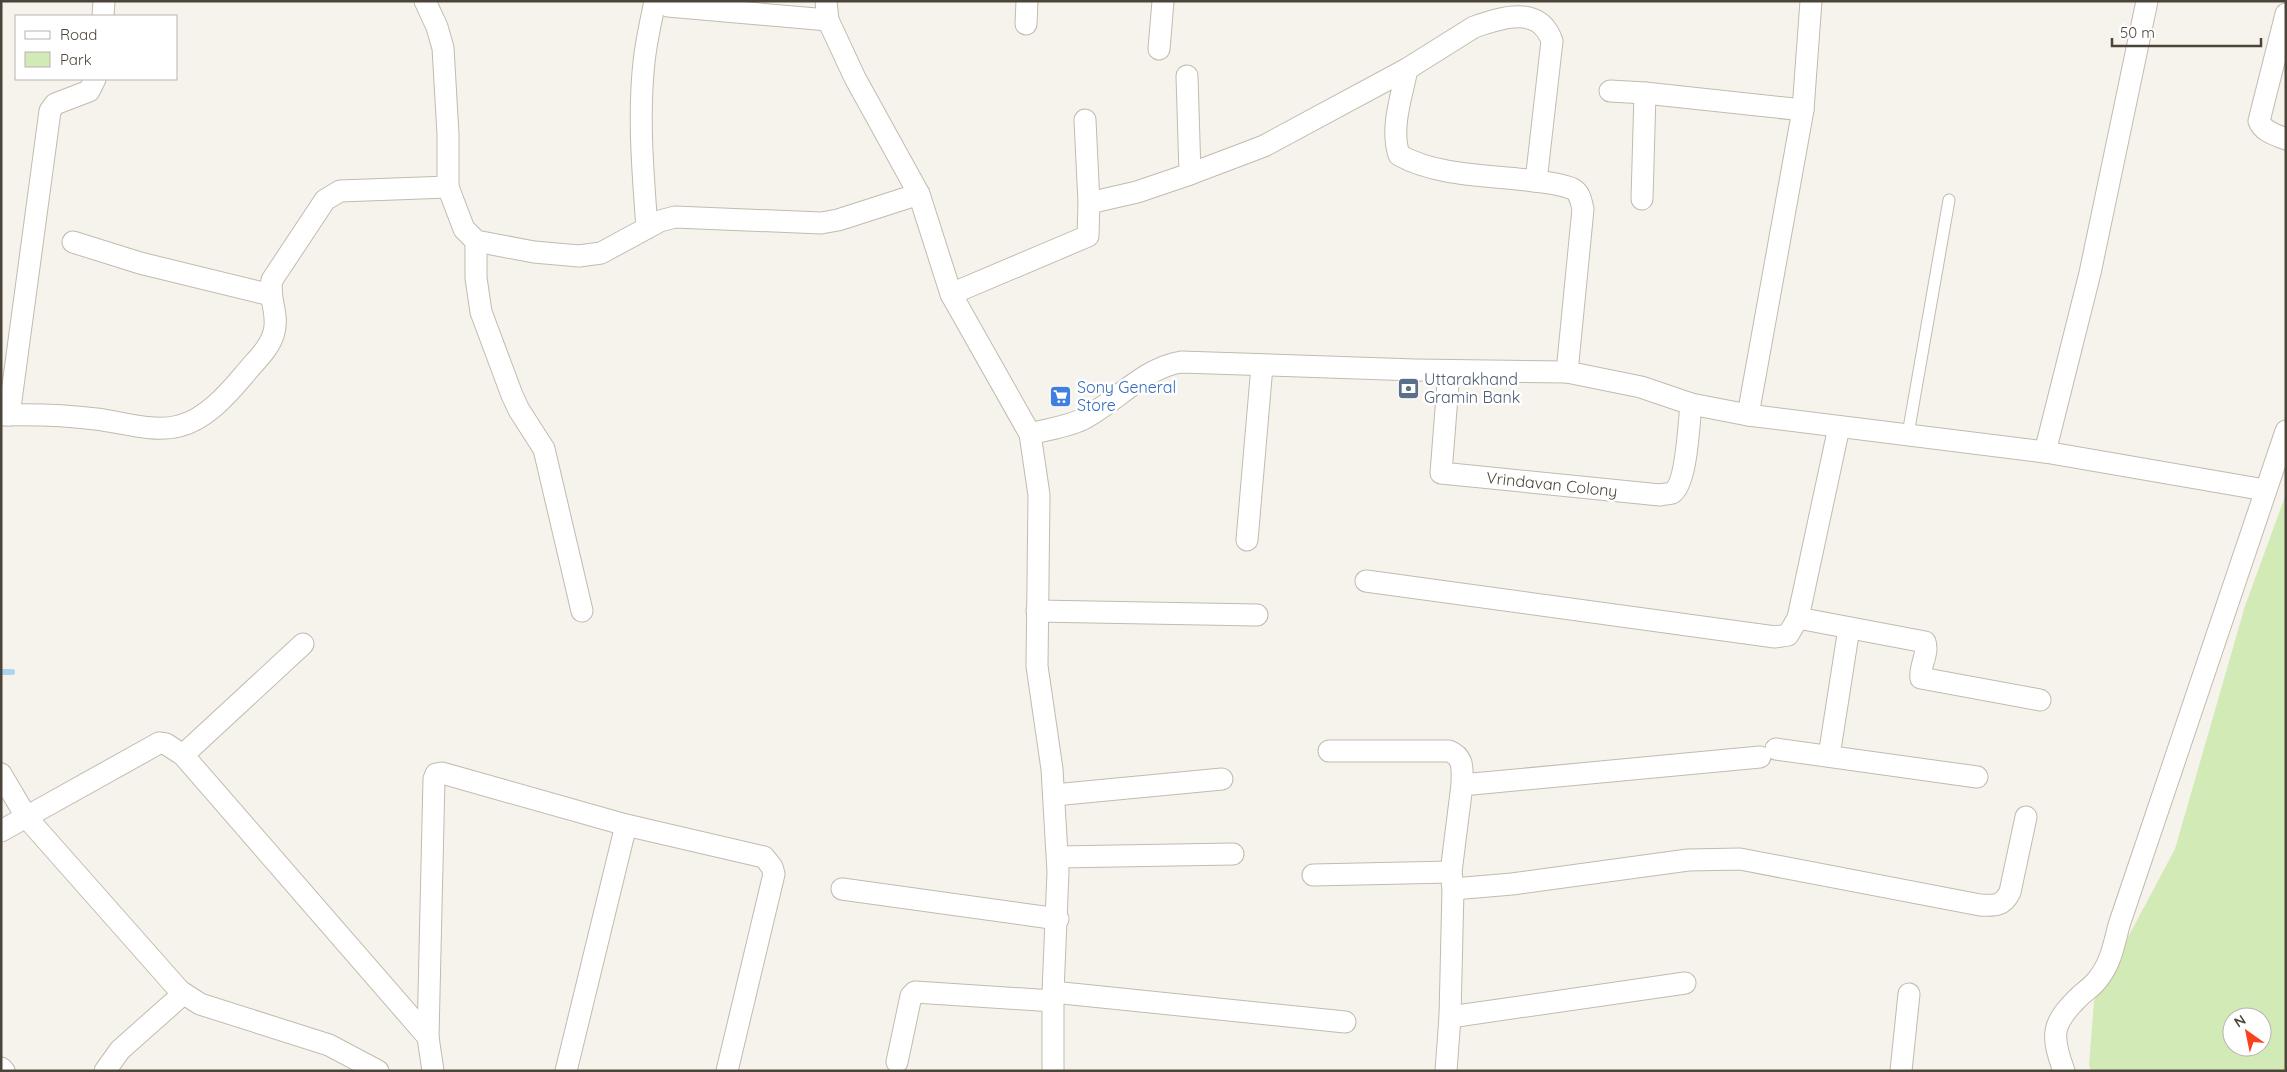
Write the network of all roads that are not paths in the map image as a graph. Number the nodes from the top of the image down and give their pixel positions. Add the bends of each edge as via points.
1 (104, 1) edge
2 (425, 1) edge
3 (655, 1) edge
4 (661, 1) edge
5 (1027, 1) edge
6 (1163, 1) edge
7 (1811, 1) edge
8 (2147, 1) edge
9 (827, 11) edge
10 (2286, 14) edge
11 (103, 15) edge
12 (1026, 24) dead end
13 (1160, 49) dead end
14 (1407, 69) junction
15 (1187, 76) dead end
16 (94, 80) edge
17 (1610, 91) dead end
18 (1646, 92) junction
19 (1803, 110) junction
20 (1085, 120) dead end
21 (2286, 139) edge
22 (1190, 174) junction
23 (1536, 181) junction
24 (448, 187) junction
25 (919, 194) junction
26 (1642, 199) dead end
27 (1948, 200) dead end
28 (1089, 203) junction
29 (647, 228) junction
30 (476, 241) junction
31 (73, 242) dead end
32 (951, 294) junction
33 (271, 295) junction
34 (1262, 366) junction
35 (1449, 370) junction
36 (1568, 372) junction
37 (1691, 404) junction
38 (5, 415) edge
39 (1748, 415) junction
40 (1839, 427) junction
41 (2286, 431) edge
42 (1030, 434) junction
43 (1908, 434) junction
44 (2045, 452) junction
45 (2265, 490) junction
46 (1247, 540) dead end
47 (1366, 581) dead end
48 (582, 611) dead end
49 (1038, 611) junction
50 (1257, 615) dead end
51 (1798, 618) junction
52 (1850, 628) junction
53 (303, 644) dead end
54 (2040, 700) dead end
55 (1329, 751) dead end
56 (183, 755) junction
57 (1829, 756) junction
58 (1, 774) edge
59 (1977, 777) dead end
60 (1222, 780) dead end
61 (1462, 785) junction
62 (1054, 795) junction
63 (2026, 817) dead end
64 (27, 818) junction
65 (626, 825) junction
66 (1, 831) edge
67 (1233, 854) dead end
68 (1058, 857) junction
69 (1313, 875) dead end
70 (1452, 881) junction
71 (842, 889) dead end
72 (1058, 919) junction
73 (1685, 983) dead end
74 (183, 994) junction
75 (1909, 994) dead end
76 (1053, 996) junction
77 (1450, 1018) junction
78 (1345, 1022) dead end
79 (428, 1037) junction
80 (896, 1062) dead end
81 (106, 1071) edge
82 (378, 1071) edge
83 (433, 1071) edge
84 (566, 1071) edge
85 (727, 1071) edge
86 (1053, 1071) edge
87 (1446, 1071) edge
88 (1901, 1071) edge
89 (2064, 1071) edge

1 - 11 street
2 - 24 street via 443,48
3 - 29 street via 642,87 642,168
4 - 9 street via 668,6
5 - 12 street
6 - 13 street
7 - 19 street
8 - 44 street via 2090,273
9 - 25 street via 855,78
10 - 21 street via 2259,121 2268,132
14 - 22 street via 1264,146
14 - 23 street via 1395,129 1399,155 1435,169
14 - 23 street via 1474,27 1486,23 1520,16 1547,28 1552,41
15 - 22 street
16 - 38 street via 89,91 55,104 50,111
17 - 18 street
18 - 19 street
18 - 26 street
19 - 39 street
20 - 28 street
22 - 28 street via 1137,192
23 - 36 street via 1575,190 1583,209
24 - 30 street via 464,229
24 - 33 street via 340,190 334,193 325,200 272,280
25 - 29 street via 838,220 675,217
25 - 32 street
27 - 43 lane
28 - 32 street via 1088,236
29 - 30 street via 601,253 590,255 534,252
30 - 48 street via 476,278 481,312 512,395 544,449
31 - 33 street via 140,264
32 - 42 street
33 - 38 street via 277,318 269,346 234,388 183,425 158,428 85,418
34 - 35 street
34 - 42 street via 1168,364 1083,419
34 - 46 street
35 - 36 street
35 - 37 street, Vrindavan Colony via 1441,473 1660,495 1672,492 1678,486 1682,473
36 - 37 street via 1641,387
37 - 39 street
39 - 40 street
40 - 43 street
40 - 51 street
41 - 45 street
42 - 49 street via 1039,495
43 - 44 street
44 - 45 street
45 - 89 street via 2109,962 2098,980 2058,1022 2055,1038
47 - 51 street via 1775,637 1788,635
49 - 50 street
49 - 62 street via 1037,666
51 - 52 street
52 - 54 street via 1925,642 1927,647 1921,678
52 - 57 street
53 - 56 street
55 - 61 street via 1450,751 1459,755 1462,761
56 - 64 street via 159,743
56 - 79 street
57 - 59 street
57 - 61 street via 1768,753
58 - 64 street
60 - 62 street
61 - 70 street
62 - 68 street
63 - 70 street via 2010,892 2006,900 1997,906 1760,861 1732,859 1688,860 1512,884
64 - 66 street
64 - 74 street
65 - 79 street via 442,773 436,774
65 - 84 street
65 - 85 street via 764,857 772,868 774,874
67 - 68 street
68 - 72 street
69 - 70 street
70 - 77 street
71 - 72 street
72 - 76 street
73 - 77 street
74 - 81 street via 120,1050
74 - 82 street via 200,1004 329,1044
75 - 88 street
76 - 78 street
76 - 80 street via 915,992 911,996
76 - 86 street
77 - 87 street
79 - 83 street

